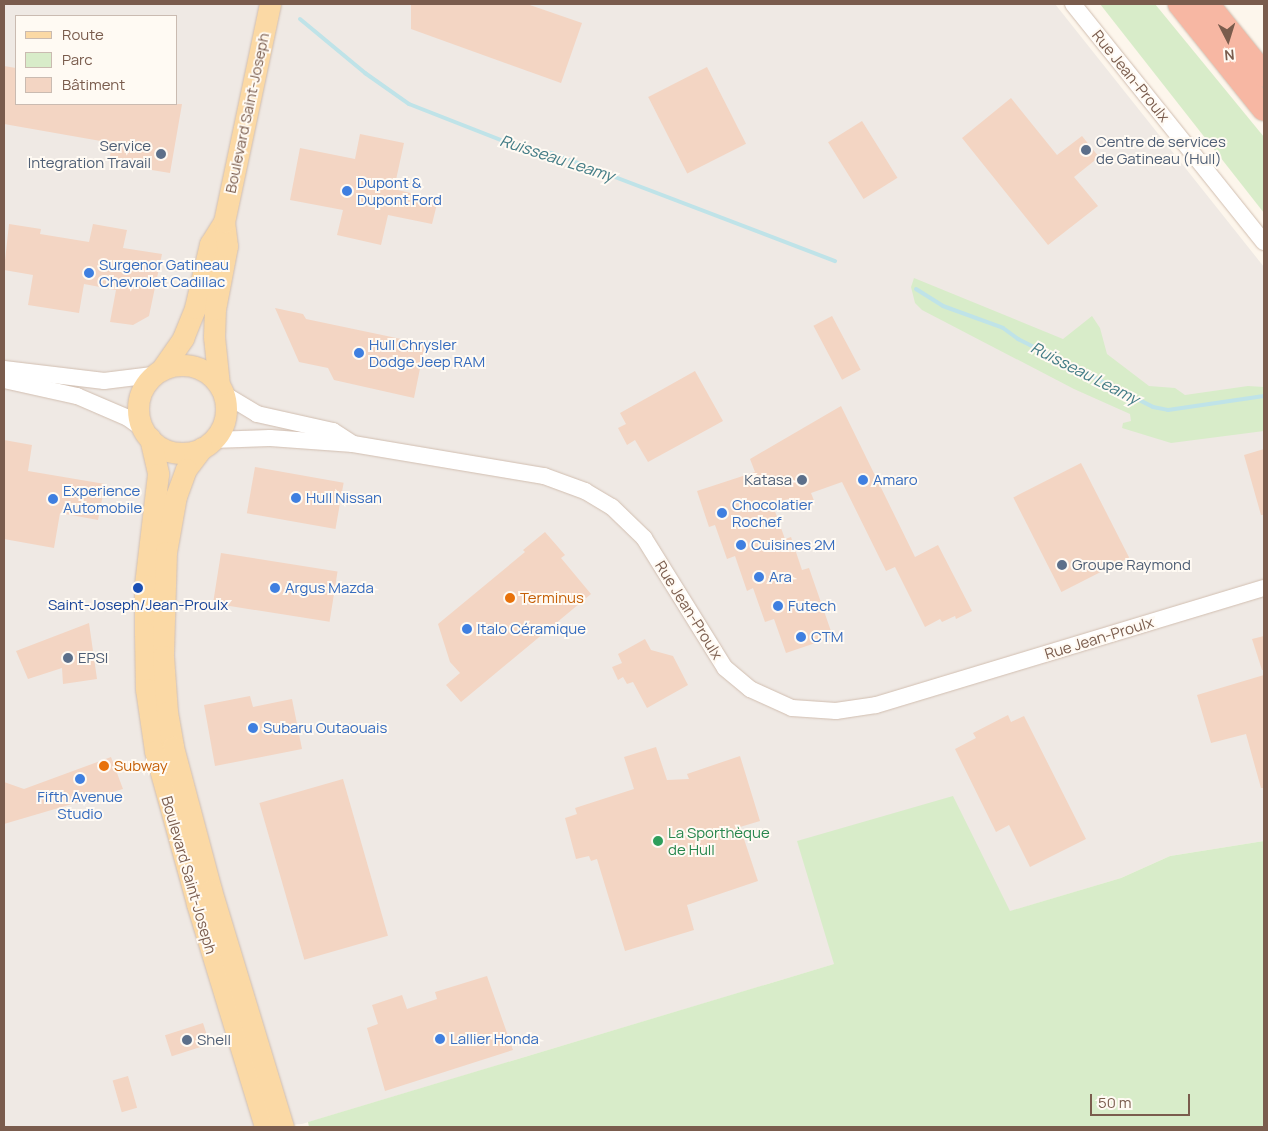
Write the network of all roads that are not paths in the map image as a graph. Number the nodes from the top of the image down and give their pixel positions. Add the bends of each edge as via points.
1 (270, 4) edge
2 (1073, 4) edge
3 (1180, 4) edge
4 (1207, 4) edge
5 (1264, 75) edge
6 (1264, 109) edge
7 (224, 222) junction
8 (1264, 242) edge
9 (4, 369) edge
10 (157, 372) junction
11 (4, 380) edge
12 (221, 389) junction
13 (146, 433) junction
14 (207, 444) junction
15 (353, 444) junction
16 (1264, 588) edge
17 (265, 1127) edge
18 (283, 1127) edge

1 - 7 main road, Boulevard Saint-Joseph
2 - 8 street, Rue Jean-Proulx
3 - 6 highway
4 - 5 highway
7 - 10 main road, Boulevard Saint-Joseph via 210,244 195,308 183,338
7 - 12 main road, Boulevard Saint-Joseph via 227,246 215,309 214,337
9 - 10 street via 104,381
10 - 12 main road via 173,366 193,366 210,375
10 - 13 main road via 140,395 138,406
11 - 13 street via 77,396 128,418
12 - 14 main road via 225,419
12 - 15 street, Rue Jean-Proulx via 257,414 333,431
13 - 14 main road via 174,452
13 - 17 main road, Boulevard Saint-Joseph via 158,474 145,585 146,689 155,751 194,895
14 - 15 street, Rue Jean-Proulx via 270,438
14 - 18 main road, Boulevard Saint-Joseph via 186,469 176,496 166,552 163,656 167,712 173,747 211,890
15 - 16 street, Rue Jean-Proulx via 544,476 599,499 644,538 725,668 750,689 792,708 828,712 868,707

